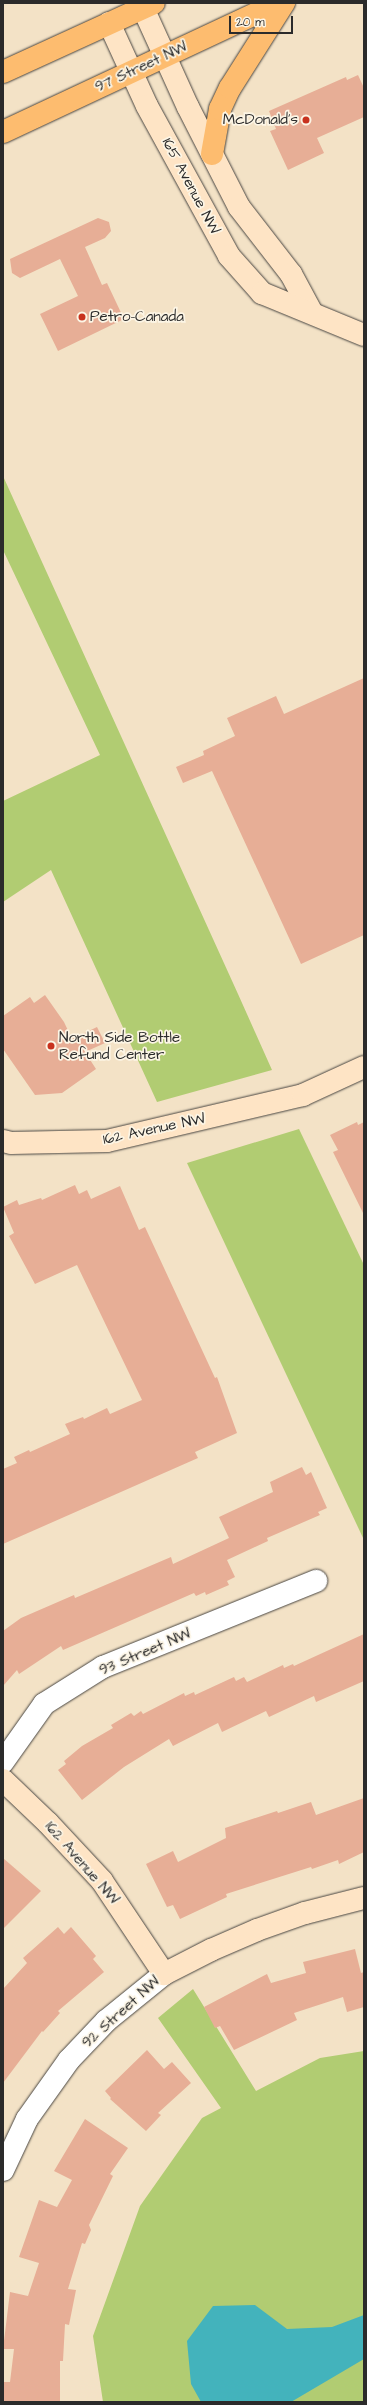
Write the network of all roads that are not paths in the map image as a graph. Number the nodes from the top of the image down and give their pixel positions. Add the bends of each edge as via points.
1 (279, 3) edge
2 (284, 3) edge
3 (149, 5) edge
4 (109, 23) junction
5 (165, 56) junction
6 (130, 71) junction
7 (3, 72) edge
8 (3, 132) edge
9 (212, 154) junction
10 (312, 313) junction
11 (364, 335) edge
12 (364, 1067) edge
13 (3, 1141) edge
14 (316, 1581) dead end
15 (3, 1762) edge
16 (3, 1780) edge
17 (364, 1898) edge
18 (164, 1974) junction
19 (3, 2170) edge

1 - 5 main road, 97 Street NW
2 - 9 main road via 230,88 220,109
3 - 4 main road
3 - 5 street
4 - 6 street, 165 Avenue NW
4 - 7 main road
5 - 6 main road, 97 Street NW
5 - 9 street
6 - 8 main road, 97 Street NW
6 - 10 street, 165 Avenue NW via 229,256 262,293
9 - 10 street via 239,207 291,274
10 - 11 street, 165 Avenue NW
12 - 13 street, 162 Avenue NW via 303,1095 107,1141
14 - 15 street, 93 Street NW via 103,1667 44,1704
16 - 18 street, 162 Avenue NW via 48,1823 102,1881
17 - 18 street, 92 Street NW via 305,1913 257,1930
18 - 19 street, 92 Street NW via 106,2021 68,2060 27,2119

